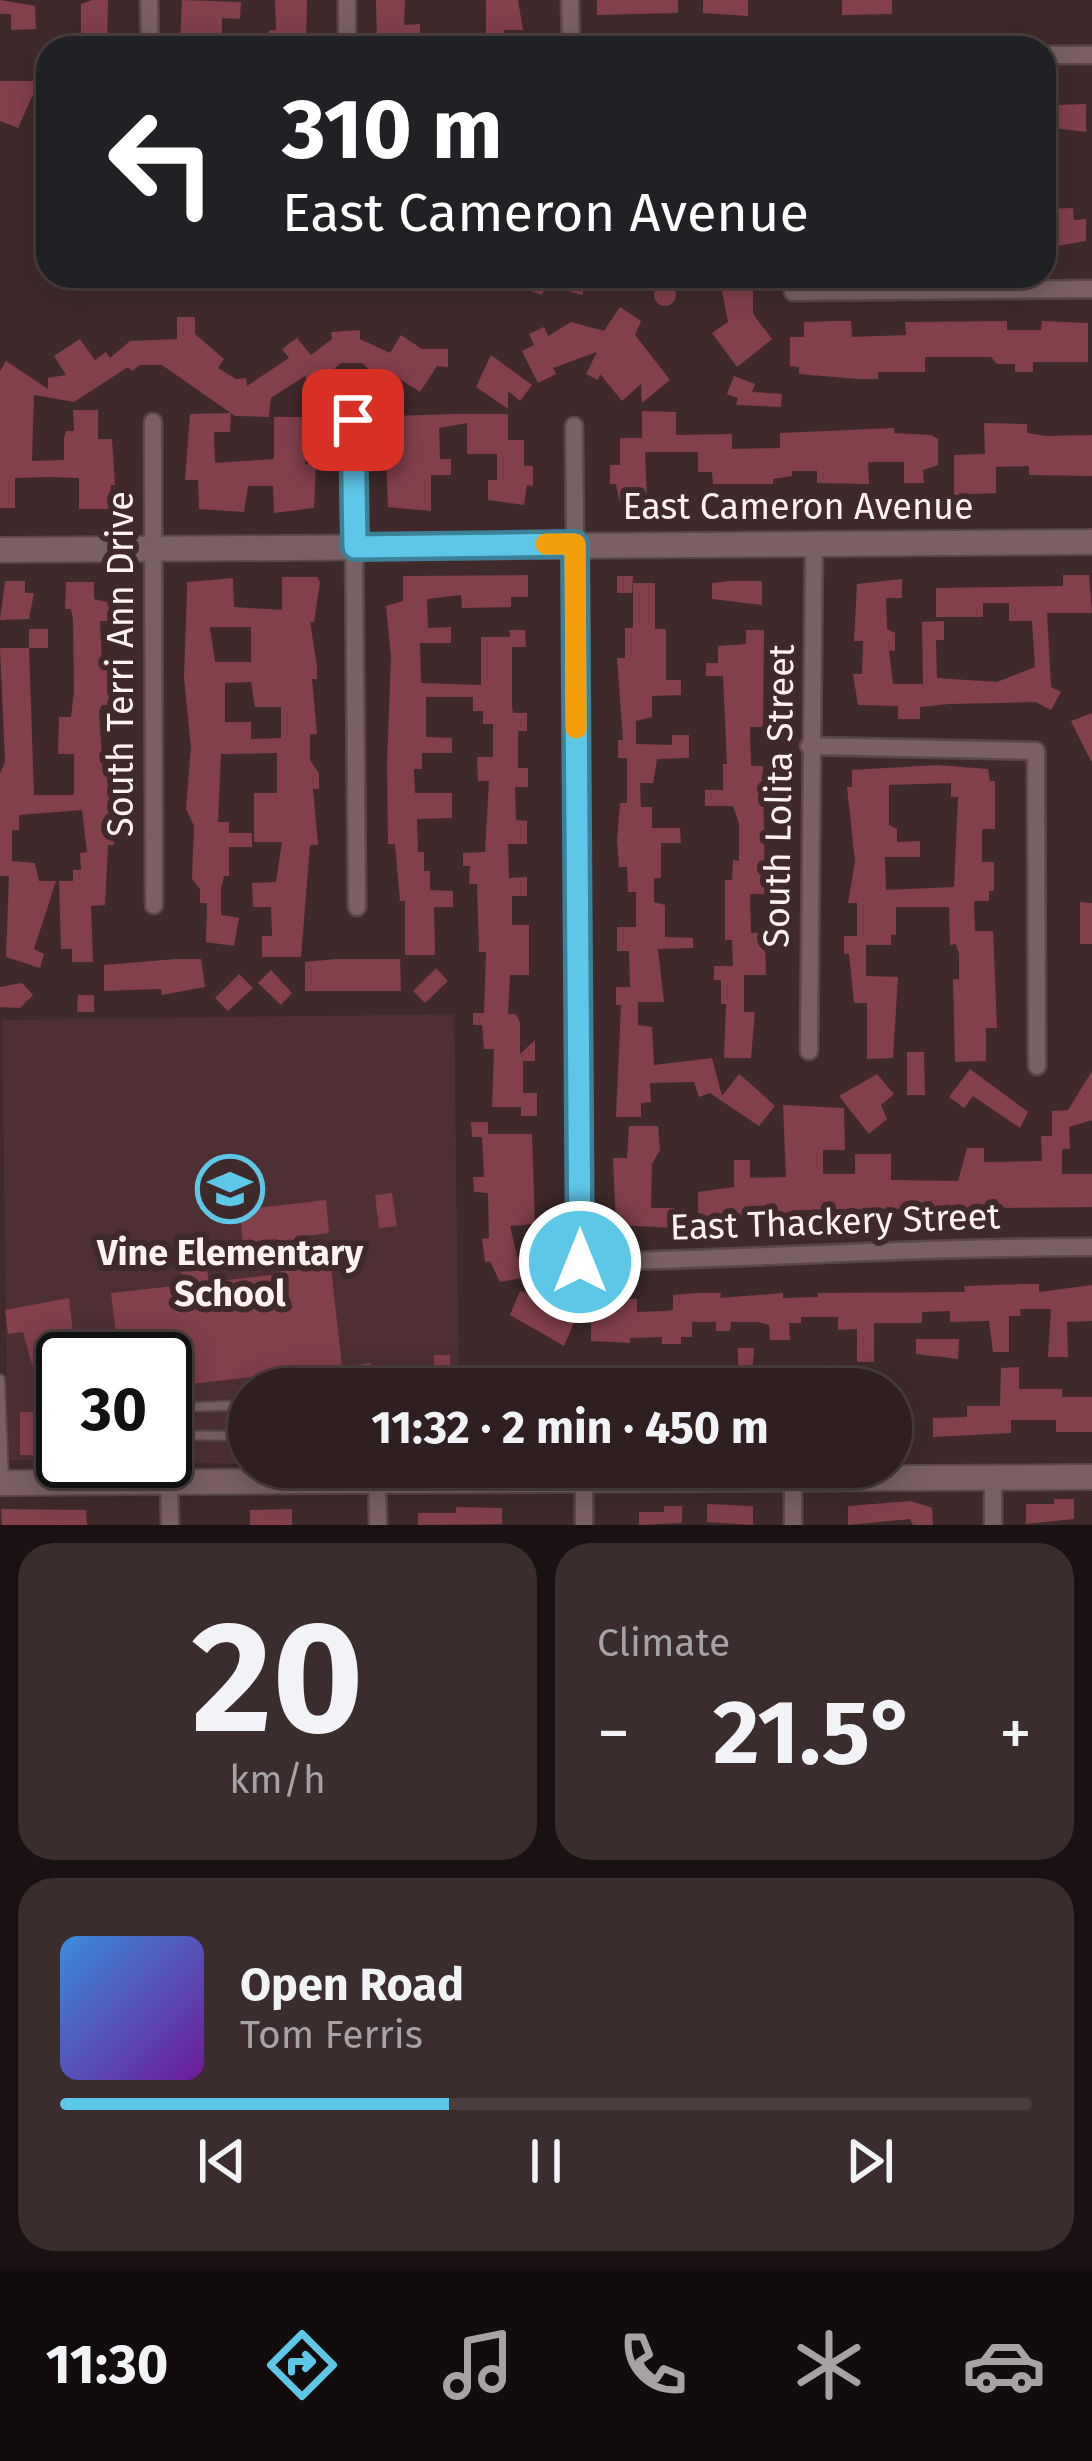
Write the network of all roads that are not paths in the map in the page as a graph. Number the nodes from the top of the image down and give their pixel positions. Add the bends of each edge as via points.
1 (149, 0) edge
2 (347, 0) edge
3 (570, 0) edge
4 (149, 36) edge
5 (347, 36) edge
6 (571, 36) edge
7 (1056, 55) edge
8 (1092, 55) edge
9 (992, 288) edge
10 (1092, 290) edge
11 (353, 420) dead end
12 (152, 422) dead end
13 (574, 426) dead end
14 (814, 541) junction
15 (1092, 542) edge
16 (575, 544) junction
17 (355, 547) junction
18 (151, 548) junction
19 (0, 550) edge
20 (809, 746) junction
21 (154, 905) dead end
22 (357, 907) dead end
23 (809, 1051) dead end
24 (1037, 1066) dead end
25 (1092, 1247) edge
26 (0, 1379) edge
27 (228, 1406) edge
28 (192, 1407) edge
29 (192, 1435) edge
30 (228, 1436) edge
31 (228, 1476) edge
32 (192, 1477) edge
33 (993, 1477) junction
34 (1092, 1477) edge
35 (912, 1478) edge
36 (36, 1479) edge
37 (2, 1482) edge
38 (170, 1488) edge
39 (377, 1488) edge
40 (584, 1488) edge
41 (793, 1488) edge
42 (170, 1525) edge
43 (377, 1525) edge
44 (584, 1525) edge
45 (793, 1525) edge
46 (993, 1525) edge

1 - 4 street
2 - 5 street
3 - 6 street
7 - 8 street
9 - 10 street
11 - 17 street
12 - 18 street, South Terri Ann Drive
13 - 16 street
14 - 15 main road, East Cameron Avenue
14 - 16 main road, East Cameron Avenue
14 - 20 street, South Lolita Street
16 - 17 main road, East Cameron Avenue
16 - 25 street, East Thackery Street via 580,1262
17 - 18 main road, East Cameron Avenue
17 - 22 street
18 - 19 main road, East Cameron Avenue
18 - 21 street, South Terri Ann Drive
20 - 23 street, South Lolita Street
20 - 24 street via 1036,752
26 - 37 lane
27 - 28 lane
29 - 30 lane
31 - 32 main road
33 - 34 main road
33 - 35 main road
33 - 46 street
36 - 37 main road
38 - 42 street
39 - 43 street
40 - 44 street
41 - 45 street

